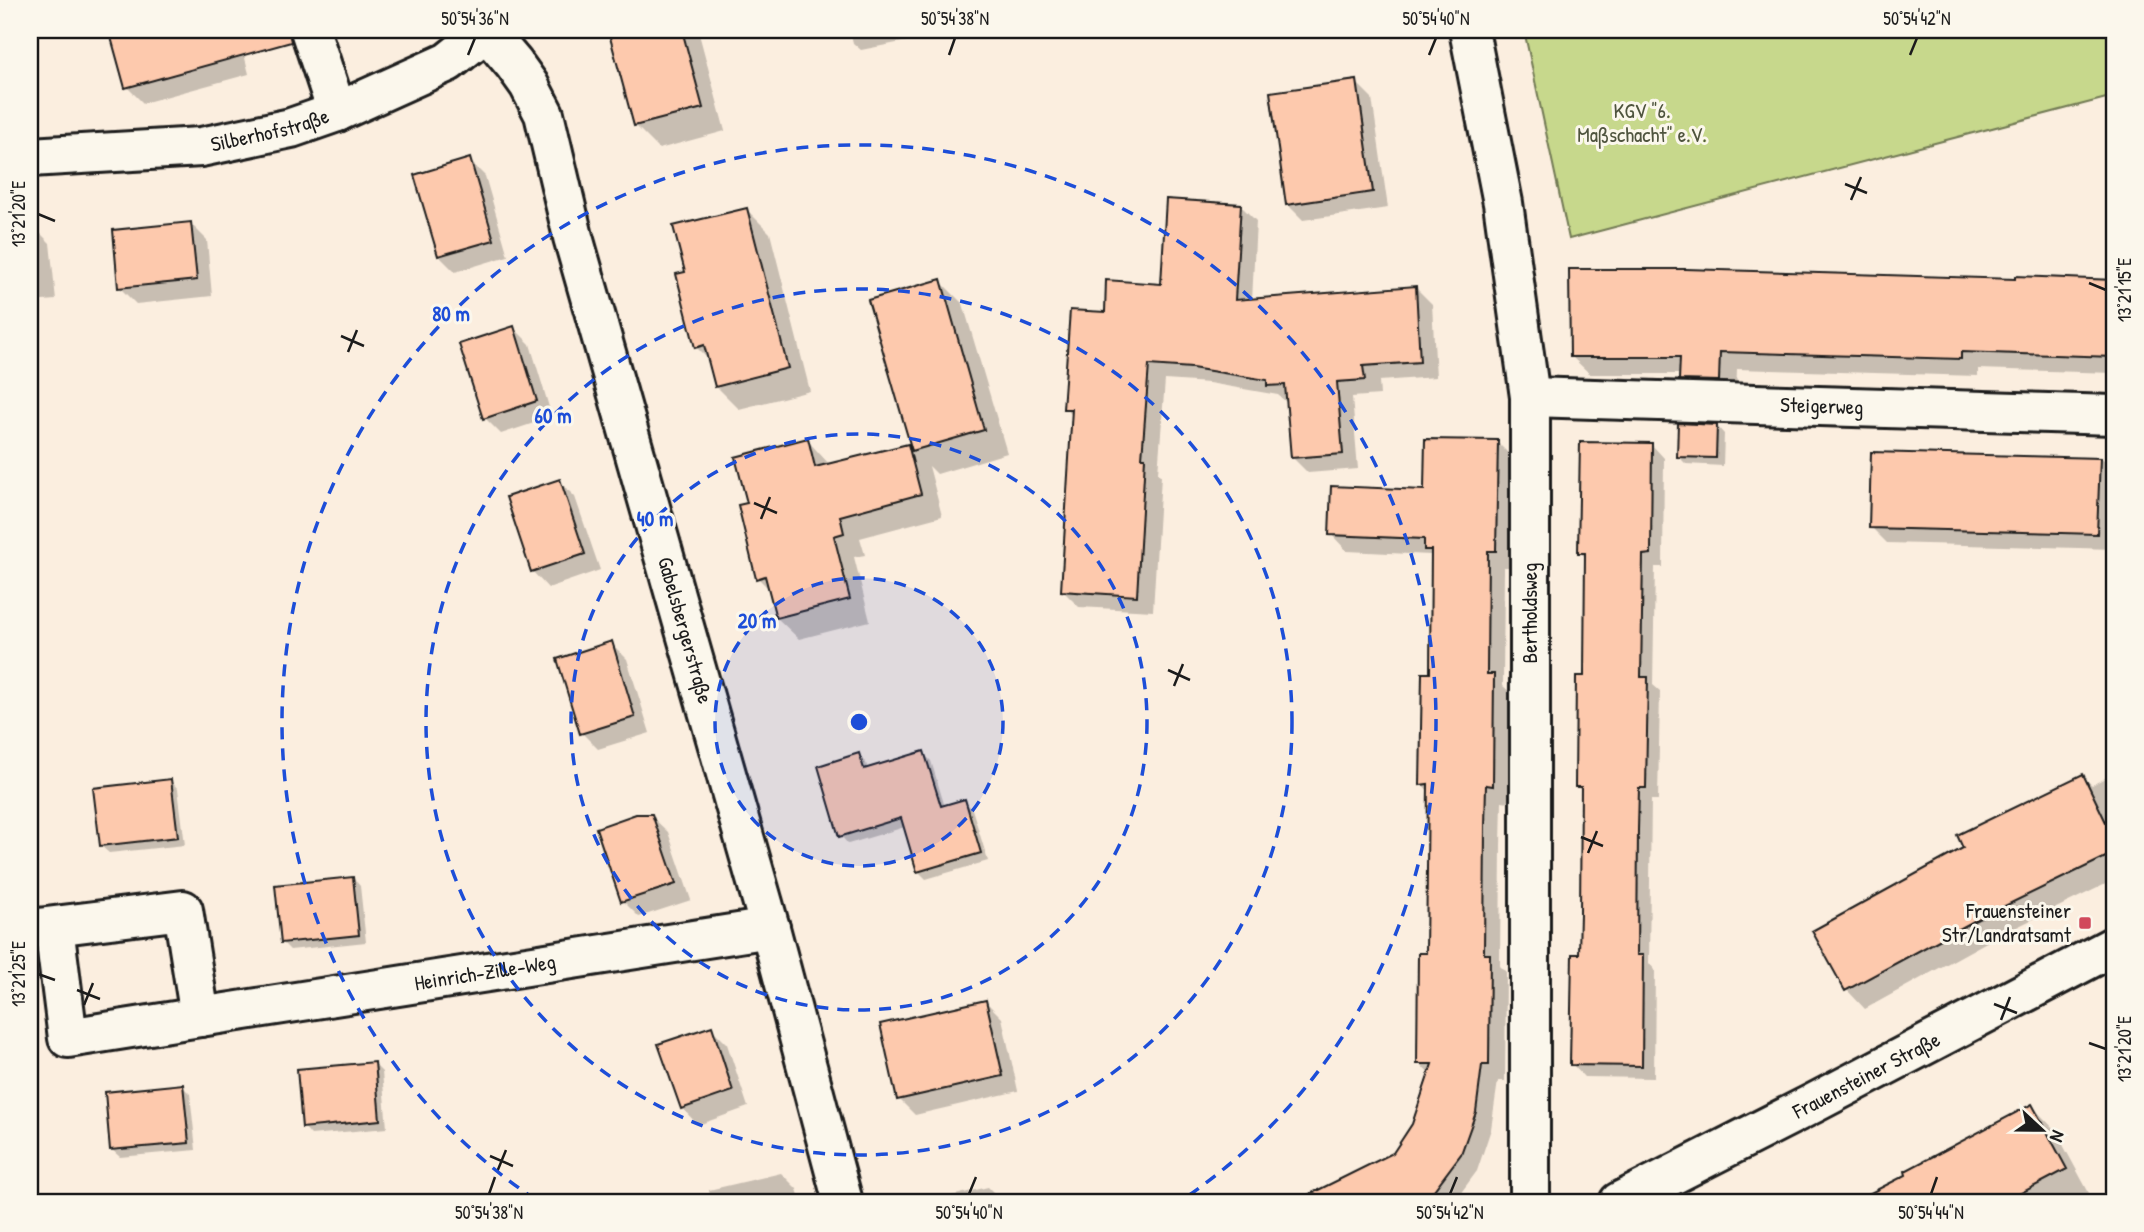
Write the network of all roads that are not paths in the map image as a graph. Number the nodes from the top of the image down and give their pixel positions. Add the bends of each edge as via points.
1 (310, 30) edge
2 (487, 30) edge
3 (1469, 30) edge
4 (337, 112) junction
5 (30, 157) edge
6 (1530, 397) junction
7 (2114, 415) edge
8 (42, 928) edge
9 (770, 928) junction
10 (2114, 946) edge
11 (200, 1017) junction
12 (843, 1202) edge
13 (1530, 1202) edge
14 (1619, 1202) edge

1 - 4 street
2 - 4 street, Silberhofstraße via 448,62
2 - 9 street, Gabelsbergerstraße via 529,85 544,114 573,237
3 - 6 street, Bertholdsweg via 1503,204
4 - 5 street, Silberhofstraße via 291,128 201,146
6 - 7 street, Steigerweg
6 - 13 street, Bertholdsweg
8 - 11 street, Heinrich-Zille-Weg via 68,1038
8 - 11 street, Heinrich-Zille-Weg via 183,910
9 - 11 street, Heinrich-Zille-Weg
9 - 12 street, Gabelsbergerstraße
10 - 14 street, Frauensteiner Straße

